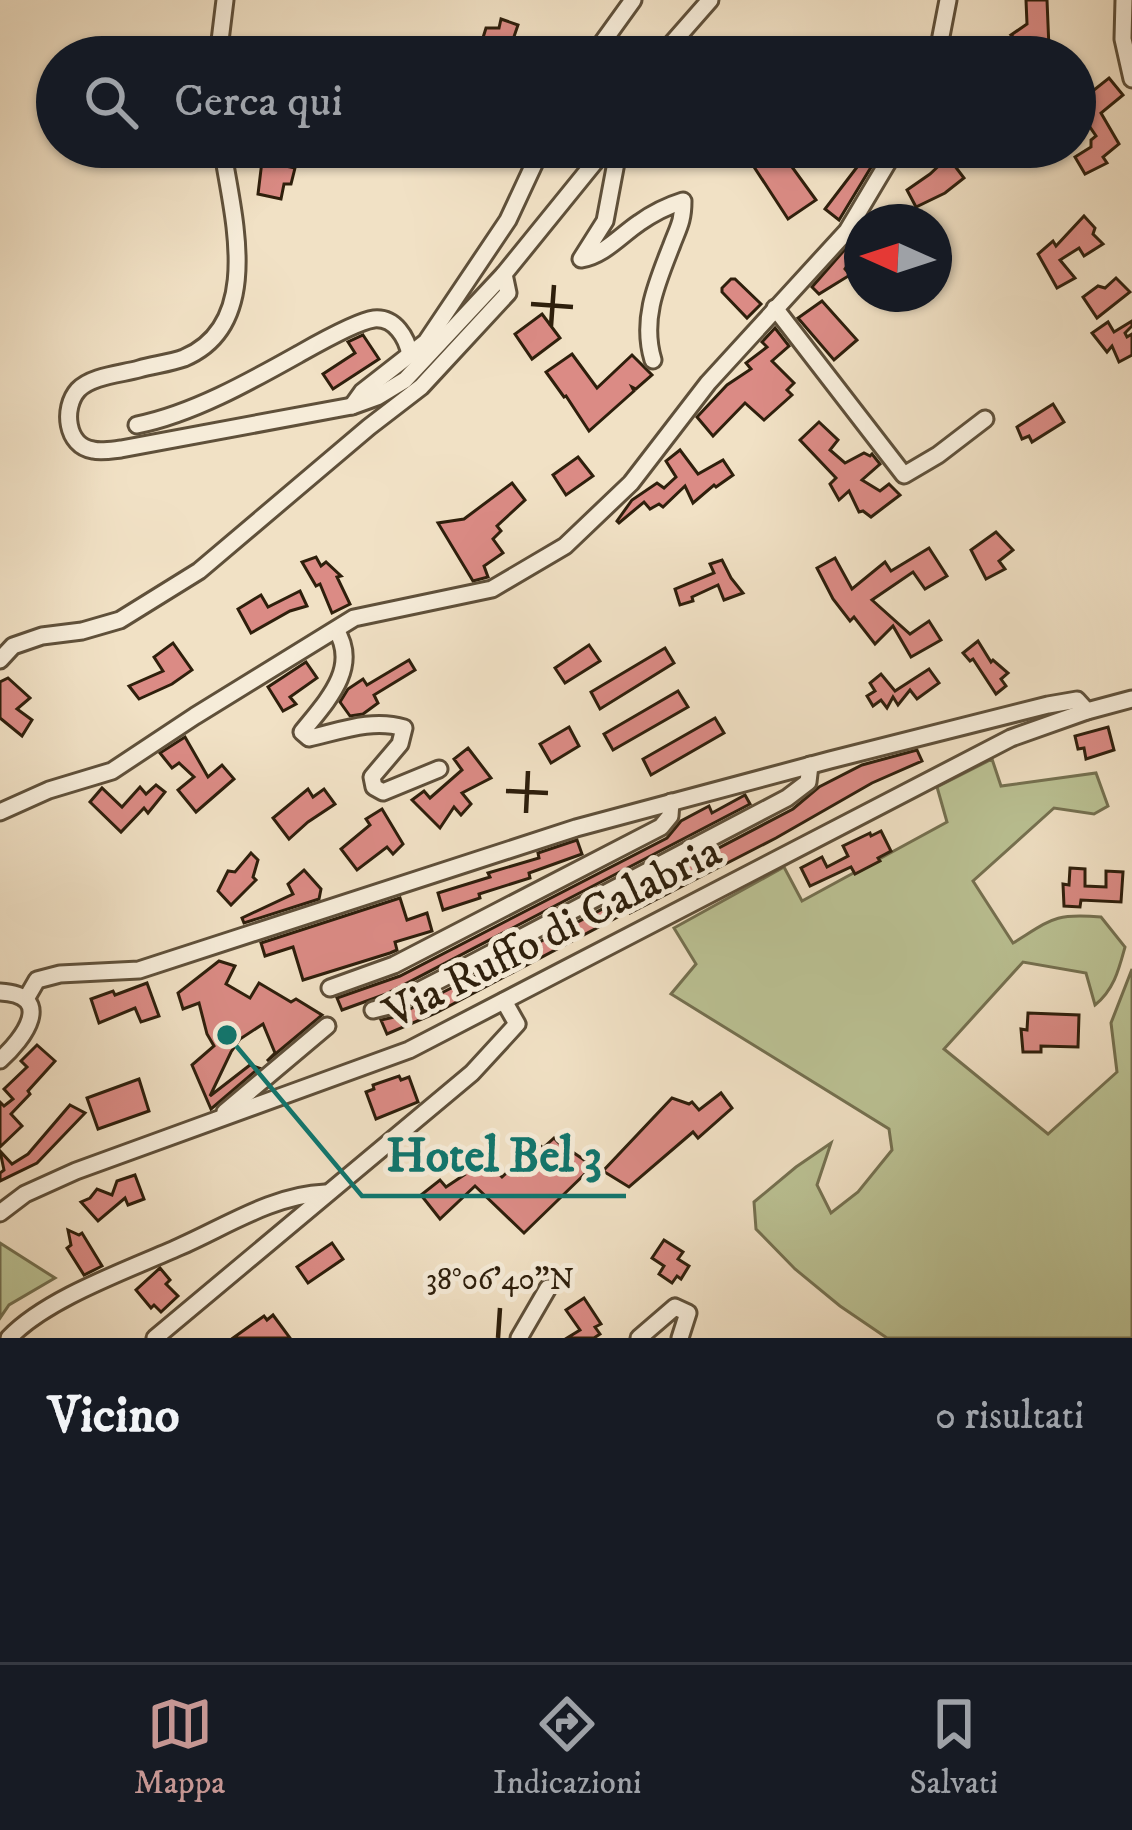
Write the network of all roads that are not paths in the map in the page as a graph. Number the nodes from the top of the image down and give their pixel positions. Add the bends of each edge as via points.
1 (225, 0) edge
2 (633, 0) edge
3 (710, 0) edge
4 (949, 0) edge
5 (1124, 0) edge
6 (221, 36) edge
7 (607, 36) edge
8 (678, 36) edge
9 (941, 36) edge
10 (1131, 71) edge
11 (225, 168) edge
12 (532, 168) edge
13 (593, 168) edge
14 (615, 168) edge
15 (885, 168) edge
16 (505, 274) junction
17 (775, 308) junction
18 (410, 355) junction
19 (653, 360) dead end
20 (352, 406) junction
21 (985, 418) dead end
22 (137, 425) dead end
23 (335, 630) junction
24 (0, 659) edge
25 (1132, 699) edge
26 (1087, 711) junction
27 (810, 765) junction
28 (440, 769) dead end
29 (671, 802) junction
30 (0, 812) edge
31 (330, 988) dead end
32 (0, 992) edge
33 (26, 999) junction
34 (504, 1001) junction
35 (373, 1010) dead end
36 (327, 1026) dead end
37 (0, 1060) edge
38 (214, 1121) junction
39 (325, 1193) junction
40 (0, 1213) edge
41 (548, 1288) dead end
42 (9, 1338) edge
43 (155, 1338) edge
44 (519, 1338) edge
45 (639, 1338) edge
46 (680, 1338) edge

1 - 6 street
2 - 7 street
3 - 8 street
4 - 9 street
5 - 10 street
11 - 20 street via 238,253 235,300 217,334 184,358 80,387 71,436 94,451 121,449
12 - 18 street via 508,220
13 - 16 street
14 - 19 street via 605,221 581,259 683,201 646,324
15 - 17 street via 848,231
16 - 20 street via 405,380
16 - 24 street via 508,293 421,387 199,571 120,620 42,636
17 - 21 street via 904,475
17 - 23 street via 631,482 565,546 492,589 354,618
18 - 20 street
18 - 22 street via 399,330 372,319 186,412
23 - 28 street via 344,671 302,732 308,738 359,726 404,728 372,777 382,792
23 - 30 street via 112,771
25 - 26 street, Via Ruffo di Calabria
26 - 27 street via 1077,700 1048,705
26 - 34 street, Via Ruffo di Calabria via 1011,738
27 - 29 street
27 - 35 street via 808,782 787,799
29 - 31 street via 661,827 394,965
29 - 33 street via 139,970 37,980
32 - 33 street
33 - 37 street via 29,1027
34 - 38 street, Via Ruffo di Calabria via 409,1051
34 - 39 street via 517,1024 472,1073
36 - 38 street
38 - 40 street, Via Ruffo di Calabria via 76,1171
39 - 42 street via 242,1216 106,1278
39 - 43 street
41 - 44 street
45 - 46 street via 675,1307 688,1312

